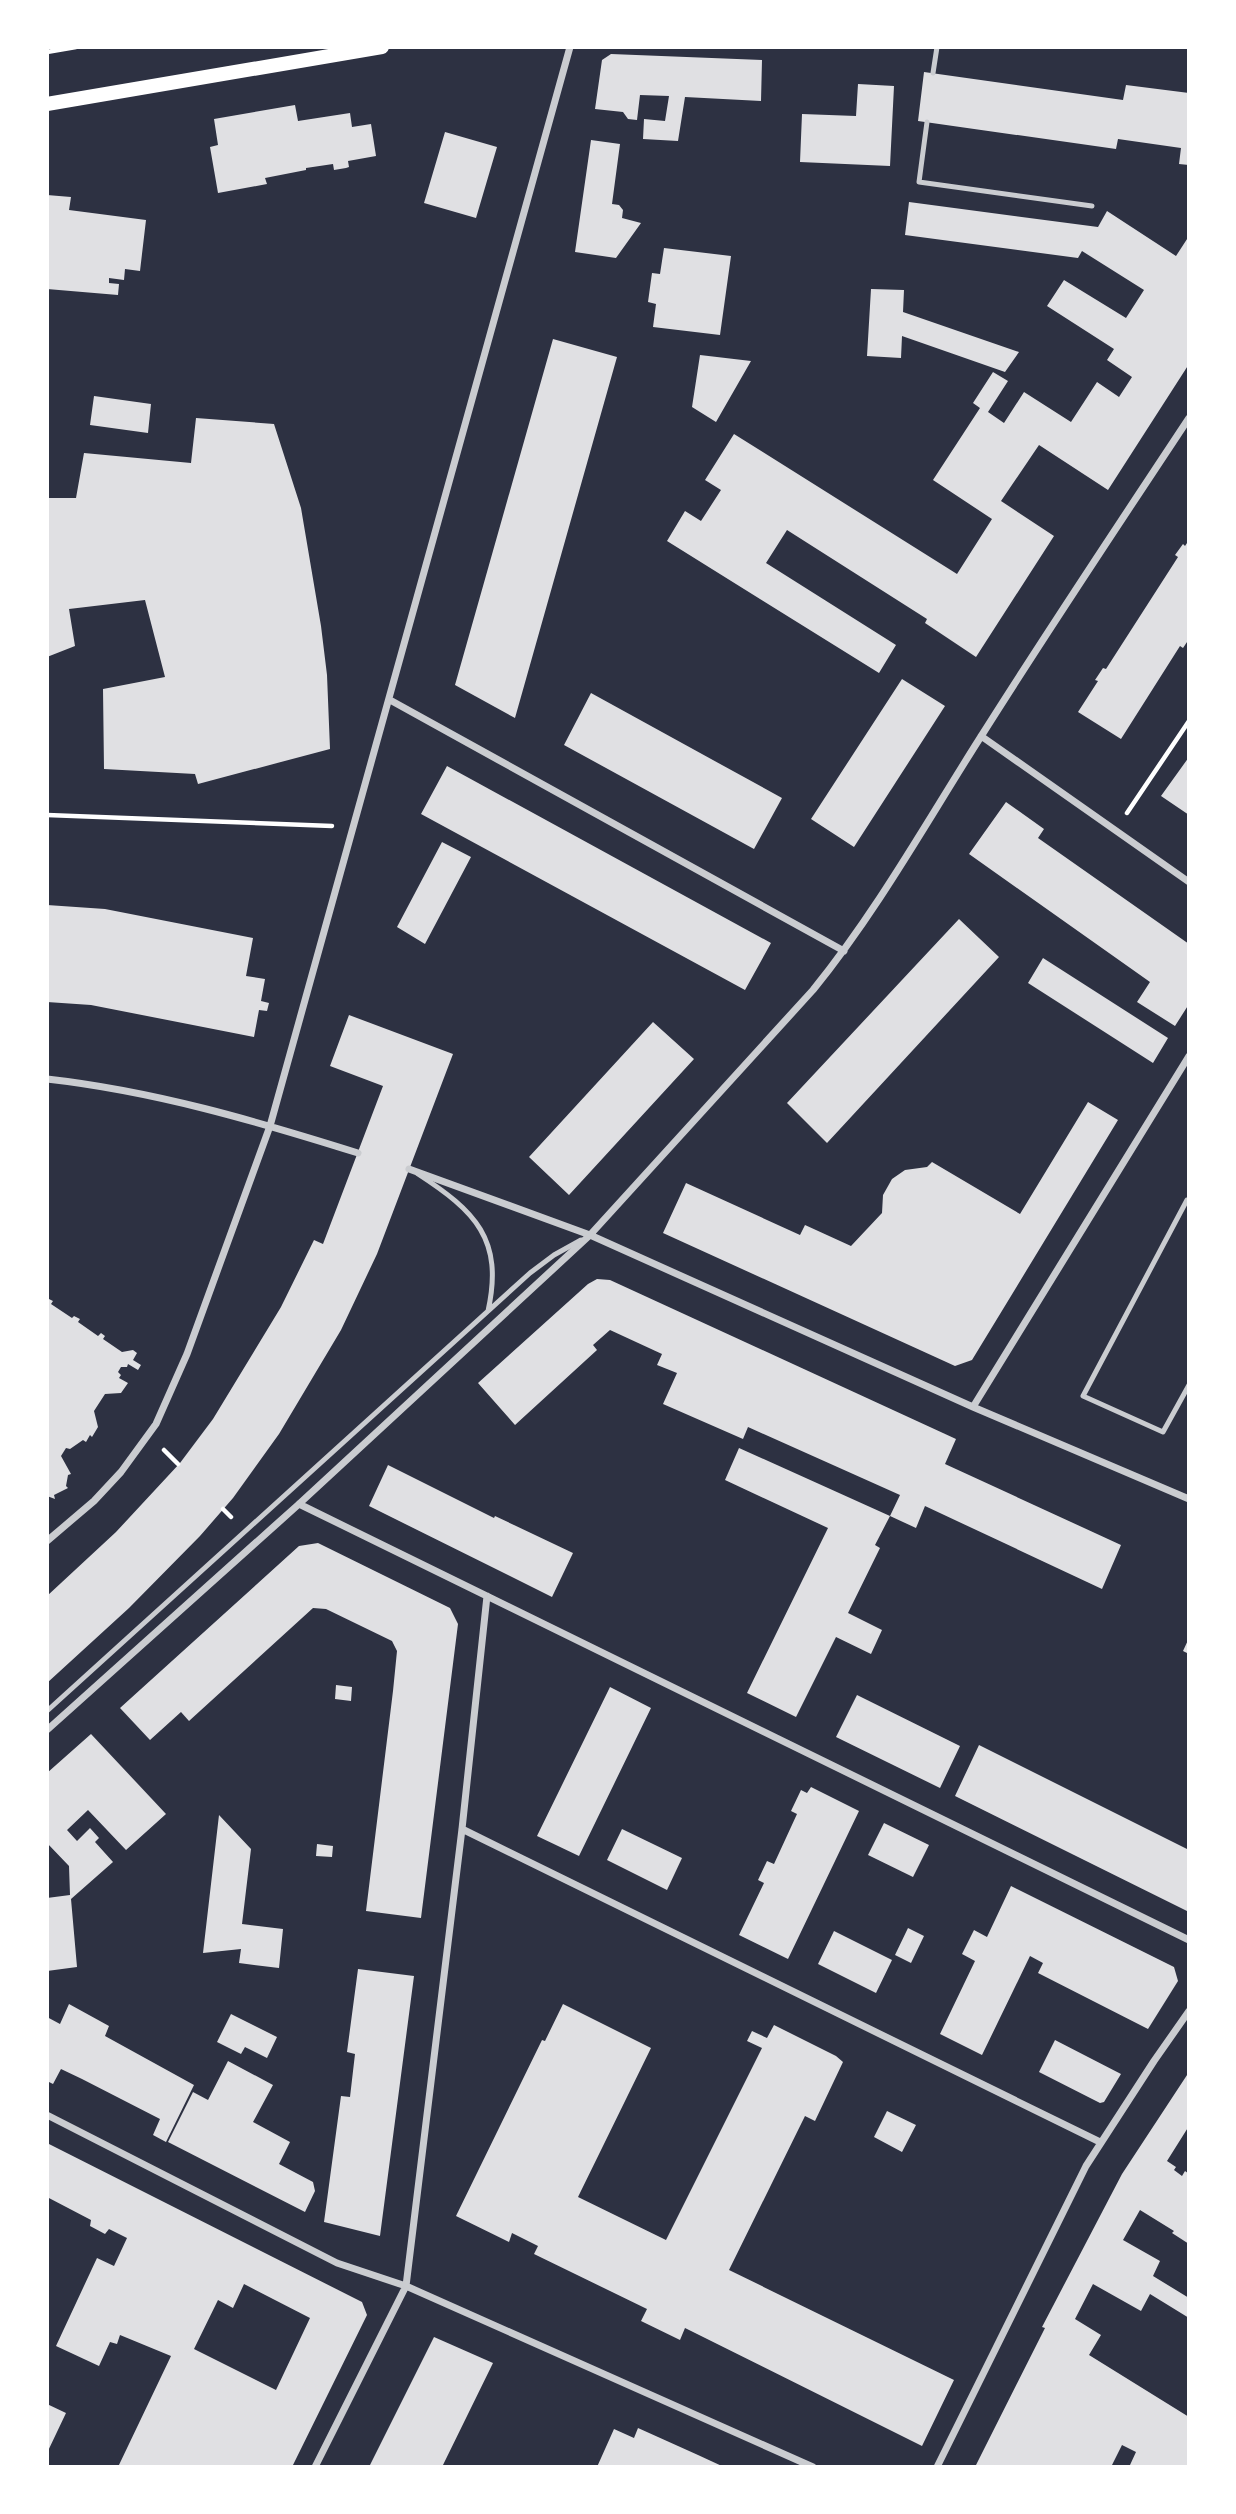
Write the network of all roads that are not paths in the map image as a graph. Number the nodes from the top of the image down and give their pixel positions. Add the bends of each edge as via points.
1 (382, 47) edge
2 (570, 47) edge
3 (937, 47) edge
4 (933, 73) dead end
5 (47, 104) edge
6 (927, 122) dead end
7 (1092, 206) dead end
8 (1189, 418) edge
9 (390, 700) junction
10 (981, 736) junction
11 (1189, 882) edge
12 (844, 951) junction
13 (1189, 1056) edge
14 (47, 1079) edge
15 (270, 1126) junction
16 (358, 1153) dead end
17 (409, 1169) joint
18 (1189, 1201) edge
19 (590, 1235) junction
20 (488, 1312) junction
21 (1189, 1385) edge
22 (973, 1407) junction
23 (1189, 1499) edge
24 (299, 1504) junction
25 (47, 1541) edge
26 (487, 1596) junction
27 (47, 1711) edge
28 (47, 1730) edge
29 (462, 1829) junction
30 (1189, 1940) edge
31 (1189, 2011) edge
32 (47, 2115) edge
33 (1100, 2142) junction
34 (406, 2286) junction
35 (315, 2467) edge
36 (813, 2467) edge
37 (937, 2467) edge

1 - 5 main road
2 - 9 street
3 - 4 lane
6 - 7 lane via 919,182
8 - 10 street
9 - 12 street
9 - 15 street
10 - 11 street
10 - 12 street
12 - 19 street
13 - 22 street
14 - 15 street via 207,1108
15 - 16 street
15 - 25 street via 187,1354 156,1424 94,1501
17 - 19 street
17 - 20 lane via 449,1194 478,1224 492,1261
18 - 21 lane via 1083,1396 1163,1432
19 - 20 lane via 530,1273
19 - 22 street
19 - 24 street
20 - 27 lane
22 - 23 street
24 - 26 street
24 - 28 street
26 - 29 street
26 - 30 street
29 - 33 street
29 - 34 street
31 - 33 street
32 - 34 street via 337,2263
33 - 37 street
34 - 35 street
34 - 36 street

